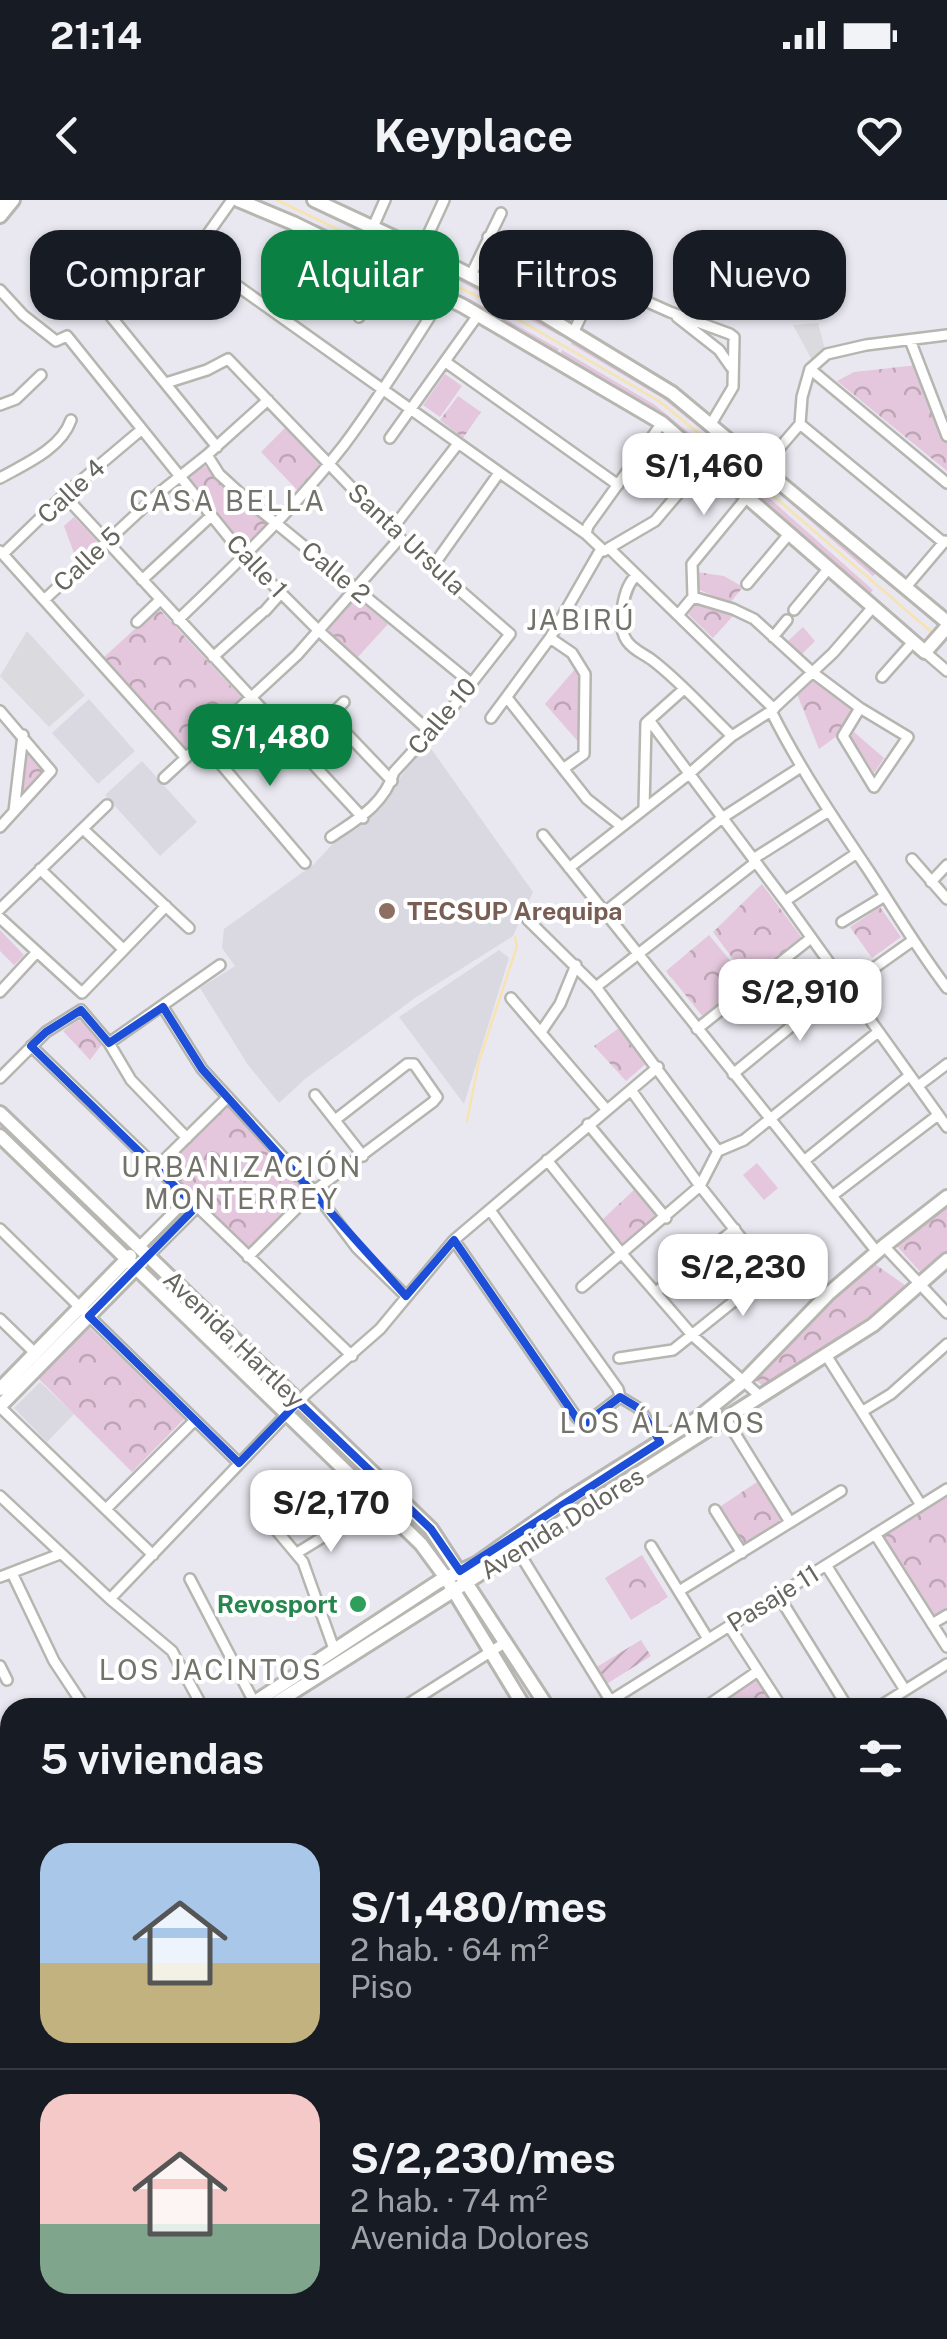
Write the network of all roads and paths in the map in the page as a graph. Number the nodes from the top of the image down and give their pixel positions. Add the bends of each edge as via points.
1 (13, 200) edge
2 (235, 200) edge
3 (385, 200) edge
4 (444, 200) edge
5 (321, 202) edge
6 (501, 213) dead end
7 (0, 216) edge
8 (373, 227) junction
9 (213, 230) edge
10 (301, 230) edge
11 (379, 230) edge
12 (430, 230) edge
13 (492, 230) edge
14 (479, 257) edge
15 (459, 269) edge
16 (471, 275) junction
17 (241, 288) edge
18 (0, 290) edge
19 (653, 304) edge
20 (459, 305) edge
21 (670, 312) junction
22 (478, 315) junction
23 (114, 320) edge
24 (428, 320) edge
25 (579, 320) edge
26 (573, 333) junction
27 (947, 335) edge
28 (910, 340) junction
29 (447, 363) junction
30 (810, 369) junction
31 (732, 371) junction
32 (40, 375) dead end
33 (166, 383) junction
34 (384, 389) junction
35 (268, 400) junction
36 (0, 405) edge
37 (412, 410) junction
38 (70, 420) dead end
39 (662, 423) junction
40 (711, 424) junction
41 (800, 424) junction
42 (141, 430) junction
43 (947, 436) edge
44 (390, 438) dead end
45 (457, 445) junction
46 (217, 446) junction
47 (207, 455) junction
48 (706, 461) junction
49 (327, 463) junction
50 (763, 467) junction
51 (499, 473) junction
52 (2, 474) edge
53 (178, 478) junction
54 (947, 483) edge
55 (618, 486) junction
56 (64, 495) junction
57 (747, 498) junction
58 (211, 516) junction
59 (276, 523) junction
60 (392, 528) junction
61 (586, 534) junction
62 (789, 534) junction
63 (400, 538) junction
64 (106, 540) junction
65 (946, 541) edge
66 (605, 549) junction
67 (2, 553) edge
68 (244, 556) junction
69 (434, 566) junction
70 (829, 568) junction
71 (636, 576) junction
72 (142, 580) junction
73 (748, 584) dead end
74 (906, 588) junction
75 (356, 589) junction
76 (281, 593) junction
77 (693, 597) junction
78 (44, 600) junction
79 (160, 600) junction
80 (873, 607) junction
81 (794, 610) dead end
82 (678, 615) junction
83 (178, 620) junction
84 (787, 620) dead end
85 (137, 622) dead end
86 (947, 626) edge
87 (319, 631) junction
88 (510, 634) joint
89 (773, 636) junction
90 (550, 638) junction
91 (913, 642) junction
92 (927, 649) junction
93 (213, 657) junction
94 (947, 671) edge
95 (812, 672) junction
96 (882, 677) dead end
97 (471, 683) junction
98 (684, 689) junction
99 (251, 698) junction
100 (508, 699) junction
101 (344, 702) dead end
102 (860, 708) junction
103 (772, 710) junction
104 (0, 711) edge
105 (330, 716) junction
106 (492, 718) dead end
107 (649, 720) junction
108 (429, 731) junction
109 (23, 735) junction
110 (732, 736) junction
111 (202, 742) junction
112 (296, 747) junction
113 (186, 758) junction
114 (801, 767) junction
115 (563, 769) junction
116 (690, 774) junction
117 (164, 778) dead end
118 (392, 781) junction
119 (107, 804) dead end
120 (644, 809) junction
121 (829, 811) junction
122 (14, 814) junction
123 (363, 818) junction
124 (722, 818) junction
125 (621, 826) junction
126 (0, 827) edge
127 (83, 829) junction
128 (543, 835) dead end
129 (331, 837) dead end
130 (857, 853) junction
131 (912, 859) dead end
132 (754, 861) junction
133 (305, 863) dead end
134 (947, 865) edge
135 (569, 868) junction
136 (40, 869) junction
137 (931, 882) junction
138 (885, 896) junction
139 (947, 898) edge
140 (785, 901) junction
141 (166, 906) junction
142 (0, 909) edge
143 (605, 912) junction
144 (0, 918) edge
145 (528, 920) dead end
146 (842, 922) dead end
147 (189, 928) dead end
148 (811, 938) junction
149 (912, 941) junction
150 (123, 950) junction
151 (37, 952) junction
152 (636, 954) junction
153 (220, 965) dead end
154 (576, 965) junction
155 (874, 968) dead end
156 (843, 984) junction
157 (596, 987) junction
158 (947, 988) edge
159 (0, 992) edge
160 (511, 998) dead end
161 (163, 1007) junction
162 (696, 1029) junction
163 (541, 1032) junction
164 (878, 1032) junction
165 (108, 1042) junction
166 (31, 1046) junction
167 (947, 1064) edge
168 (658, 1067) junction
169 (733, 1074) junction
170 (910, 1076) junction
171 (0, 1078) edge
172 (918, 1086) junction
173 (630, 1090) junction
174 (314, 1095) dead end
175 (228, 1097) junction
176 (606, 1108) junction
177 (0, 1113) edge
178 (938, 1115) junction
179 (334, 1120) junction
180 (769, 1120) junction
181 (588, 1124) junction
182 (947, 1128) edge
183 (0, 1136) edge
184 (187, 1138) junction
185 (718, 1151) junction
186 (362, 1156) junction
187 (547, 1160) junction
188 (804, 1161) junction
189 (156, 1168) junction
190 (700, 1186) junction
191 (314, 1191) junction
192 (832, 1196) junction
193 (947, 1197) edge
194 (188, 1198) junction
195 (196, 1207) junction
196 (490, 1210) junction
197 (666, 1218) junction
198 (0, 1229) edge
199 (735, 1229) junction
200 (454, 1240) junction
201 (880, 1249) junction
202 (144, 1251) junction
203 (623, 1256) junction
204 (248, 1257) junction
205 (947, 1260) edge
206 (132, 1263) junction
207 (920, 1284) junction
208 (582, 1288) dead end
209 (656, 1292) junction
210 (406, 1296) junction
211 (85, 1311) junction
212 (947, 1313) edge
213 (0, 1319) edge
214 (693, 1336) junction
215 (947, 1344) edge
216 (36, 1354) junction
217 (826, 1355) junction
218 (352, 1356) junction
219 (619, 1358) dead end
220 (744, 1381) junction
221 (0, 1390) edge
222 (761, 1397) junction
223 (620, 1398) junction
224 (298, 1403) junction
225 (0, 1406) edge
226 (863, 1411) junction
227 (287, 1414) junction
228 (726, 1419) junction
229 (195, 1420) junction
230 (662, 1441) junction
231 (673, 1452) junction
232 (239, 1464) junction
233 (947, 1489) edge
234 (841, 1491) dead end
235 (0, 1496) edge
236 (564, 1502) junction
237 (921, 1505) junction
238 (106, 1509) junction
239 (714, 1510) dead end
240 (574, 1517) junction
241 (790, 1522) junction
242 (344, 1524) dead end
243 (277, 1530) dead end
244 (875, 1534) junction
245 (651, 1546) dead end
246 (518, 1552) junction
247 (297, 1553) junction
248 (742, 1553) junction
249 (60, 1554) junction
250 (153, 1555) junction
251 (826, 1564) junction
252 (12, 1573) junction
253 (0, 1577) edge
254 (464, 1577) junction
255 (190, 1579) dead end
256 (450, 1584) junction
257 (679, 1591) junction
258 (778, 1595) junction
259 (110, 1599) junction
260 (484, 1607) junction
261 (947, 1615) edge
262 (470, 1618) junction
263 (932, 1624) junction
264 (728, 1626) junction
265 (708, 1639) junction
266 (506, 1642) junction
267 (947, 1647) edge
268 (334, 1649) junction
269 (491, 1652) junction
270 (947, 1664) edge
271 (0, 1666) edge
272 (758, 1671) junction
273 (7, 1680) dead end
274 (905, 1690) junction
275 (78, 1698) edge
276 (198, 1698) edge
277 (247, 1698) edge
278 (260, 1698) edge
279 (286, 1698) edge
280 (418, 1698) edge
281 (519, 1698) edge
282 (542, 1698) edge
283 (609, 1698) edge
284 (613, 1698) edge
285 (719, 1698) edge
286 (776, 1698) edge
287 (842, 1698) edge
288 (893, 1698) edge

1 - 7 main road
2 - 9 street
2 - 10 main road
3 - 8 street
4 - 12 street
5 - 8 main road
6 - 13 street
8 - 11 main road
14 - 16 street
15 - 16 main road
16 - 26 main road
17 - 34 street
18 - 42 street, Calle 1 via 56,341 67,336
19 - 21 street
20 - 22 main road
21 - 31 street via 719,350
21 - 31 street via 734,336
22 - 29 street
22 - 39 main road
23 - 33 street
24 - 34 street
25 - 26 street
26 - 40 main road
27 - 28 street
28 - 30 street via 837,350
28 - 43 street
29 - 37 street
29 - 55 street
30 - 41 street
30 - 54 street
31 - 40 street via 730,394
32 - 36 street
33 - 35 street, Santa Ursula via 228,359
33 - 46 street
34 - 37 street
34 - 49 street
35 - 46 street, Calle 5
35 - 49 street, Santa Ursula
37 - 44 street
37 - 45 street
38 - 52 street via 44,452
39 - 48 main road
39 - 55 street
40 - 50 main road
41 - 50 street
41 - 65 street
42 - 53 street, Calle 1
42 - 56 street, Calle 4
45 - 51 street
45 - 60 street
46 - 47 street, Calle 5
47 - 53 street, Calle 5
47 - 59 street, Calle 2 via 218,474
48 - 57 main road
48 - 66 street via 654,521
49 - 59 street
49 - 60 street, Santa Ursula
50 - 74 main road
51 - 61 street
51 - 69 street
53 - 58 street, Calle 1
53 - 64 street, Calle 5
55 - 61 street
56 - 64 street
56 - 67 street, Calle 4
57 - 62 main road
57 - 77 street via 692,564
58 - 68 street, Calle 1
58 - 72 street
59 - 68 street
59 - 75 street, Calle 2
60 - 63 street, Santa Ursula
61 - 66 street
62 - 70 main road
62 - 73 street
63 - 69 street, Santa Ursula
63 - 75 street
64 - 72 street
64 - 78 street, Calle 5
65 - 74 street
66 - 71 street
66 - 90 street
67 - 78 street
68 - 76 street, Calle 1
68 - 83 street
69 - 88 street, Santa Ursula
70 - 80 main road
70 - 81 street
71 - 82 street
71 - 98 street via 627,590 622,630
72 - 79 street
74 - 86 main road
75 - 87 street
75 - 97 street, Calle 2
76 - 87 street, Calle 1
76 - 93 street
77 - 82 street
77 - 89 street via 733,608
78 - 113 street
79 - 83 street
79 - 85 street
80 - 91 main road
80 - 95 street
82 - 103 street
83 - 93 street
84 - 89 street
86 - 92 main road
87 - 99 street
87 - 108 street, Calle 1
88 - 97 street, Calle 10
89 - 95 street
90 - 100 street
90 - 115 street via 585,674 584,754
91 - 92 main road
91 - 96 street
92 - 94 street
93 - 99 street
95 - 102 street
95 - 103 street
97 - 108 street, Calle 10
98 - 107 street
98 - 110 street
99 - 111 street
99 - 112 street
100 - 106 street
100 - 115 street
101 - 105 street
102 - 102 street via 908,736 874,787 843,736
103 - 110 street
103 - 114 street
104 - 109 street
105 - 112 street
105 - 118 street
107 - 116 street
107 - 120 street
108 - 118 street, Calle 10
109 - 122 street
109 - 122 street via 51,771
110 - 116 street
111 - 113 street
111 - 133 street
112 - 123 street
113 - 117 street
114 - 121 street
114 - 124 street
115 - 125 street via 587,800
116 - 120 street
116 - 124 street
118 - 123 street, Calle 10
119 - 127 street
120 - 125 street
121 - 130 street
121 - 132 street
122 - 126 street
123 - 129 street, Calle 10
124 - 132 street
124 - 143 street
125 - 135 street
127 - 136 street
127 - 141 street
128 - 135 street
130 - 138 street
130 - 140 street
131 - 137 street
132 - 140 street
132 - 152 street
134 - 137 street
135 - 143 street
136 - 142 street
136 - 150 street
137 - 139 street
138 - 146 street
138 - 149 street
140 - 148 street
141 - 147 street
141 - 150 street
143 - 152 street
144 - 151 street
145 - 154 street
148 - 156 street
148 - 162 street
149 - 155 street
149 - 158 street
150 - 151 street via 82,992
151 - 159 street
152 - 157 street
152 - 162 street
153 - 161 street
154 - 157 street
154 - 163 street
156 - 164 street
156 - 169 street
157 - 168 street
160 - 163 street
161 - 165 street
161 - 175 street
162 - 169 street
163 - 176 street
164 - 170 street
164 - 180 street
165 - 166 street via 81,1010
165 - 184 street via 130,1080
166 - 171 street
166 - 189 street
167 - 172 street
168 - 173 street
168 - 185 street
169 - 180 street
170 - 172 street
170 - 188 street
172 - 178 street
173 - 176 street
173 - 190 street
174 - 179 street
175 - 184 street
175 - 191 street
176 - 181 street
177 - 202 main road, Avenida Hartley
178 - 182 street
178 - 192 street
179 - 186 street
179 - 186 street via 414,1064 434,1102
180 - 185 street
180 - 188 street
181 - 187 street
181 - 197 street
183 - 206 main road, Avenida Hartley
184 - 189 street
185 - 190 street
186 - 191 street
187 - 196 street
187 - 203 street
188 - 192 street
189 - 194 street
190 - 197 street
190 - 199 street
191 - 204 street
191 - 210 street via 356,1248
192 - 201 street
193 - 201 main road, Avenida Dolores
194 - 195 street
194 - 202 street
195 - 202 street
195 - 204 street
196 - 200 street
196 - 223 street
197 - 203 street
198 - 211 street
199 - 209 street
199 - 214 street via 769,1273
200 - 210 street
200 - 223 street via 577,1418 590,1420
201 - 207 street
201 - 220 main road, Avenida Dolores
202 - 206 main road
202 - 224 main road, Avenida Hartley
203 - 208 street
203 - 209 street
204 - 218 street
205 - 207 main road, Avenida Dolores
206 - 211 main road
206 - 227 main road, Avenida Hartley
207 - 212 street
207 - 217 main road, Avenida Dolores
209 - 214 street
210 - 218 street
211 - 216 main road
211 - 225 main road
211 - 229 street
213 - 216 street
214 - 219 street via 673,1350
214 - 220 street
215 - 226 street
216 - 221 main road
217 - 222 main road, Avenida Dolores
217 - 226 street
218 - 224 street
220 - 222 street
220 - 230 main road, Avenida Dolores
222 - 228 main road, Avenida Dolores
223 - 230 street via 640,1409
224 - 227 street
224 - 254 main road, Avenida Hartley via 431,1529
225 - 238 street
226 - 237 street
227 - 232 street
227 - 256 main road, Avenida Hartley via 421,1544
228 - 231 main road, Avenida Dolores
228 - 241 street
229 - 232 street
229 - 238 street
230 - 231 main road
230 - 236 main road, Avenida Dolores
231 - 240 main road, Avenida Dolores
232 - 250 street
233 - 237 street, Pasaje 11
234 - 241 street
235 - 249 street
236 - 240 main road
236 - 254 main road, Avenida Dolores
237 - 244 street, Pasaje 11
238 - 250 street
239 - 248 street
240 - 246 main road, Avenida Dolores
241 - 248 street
242 - 247 street
243 - 247 street
244 - 251 street, Pasaje 11
244 - 263 street
245 - 257 street
246 - 254 main road, Avenida Dolores
246 - 283 street
247 - 268 street
248 - 257 street
249 - 252 street
249 - 259 street
250 - 259 street
251 - 258 street, Pasaje 11
251 - 274 street
252 - 253 street
252 - 275 street
254 - 256 main road, Avenida Dolores
254 - 260 main road, Avenida Hartley
255 - 277 street
256 - 262 main road, Avenida Hartley
256 - 268 main road, Avenida Dolores
256 - 279 main road, Avenida Dolores
257 - 265 street
258 - 264 street, Pasaje 11
258 - 287 street
259 - 276 street via 172,1651
260 - 262 main road via 471,1608
260 - 266 main road, Avenida Hartley
261 - 263 street
262 - 269 main road, Avenida Hartley
263 - 267 street
264 - 265 street, Pasaje 11
264 - 272 street
265 - 284 street, Pasaje 11
266 - 269 street
266 - 282 main road, Avenida Hartley
268 - 278 main road, Avenida Dolores
269 - 280 street
269 - 281 main road, Avenida Hartley
270 - 274 street
271 - 273 street
272 - 285 street
272 - 286 street
274 - 288 street

